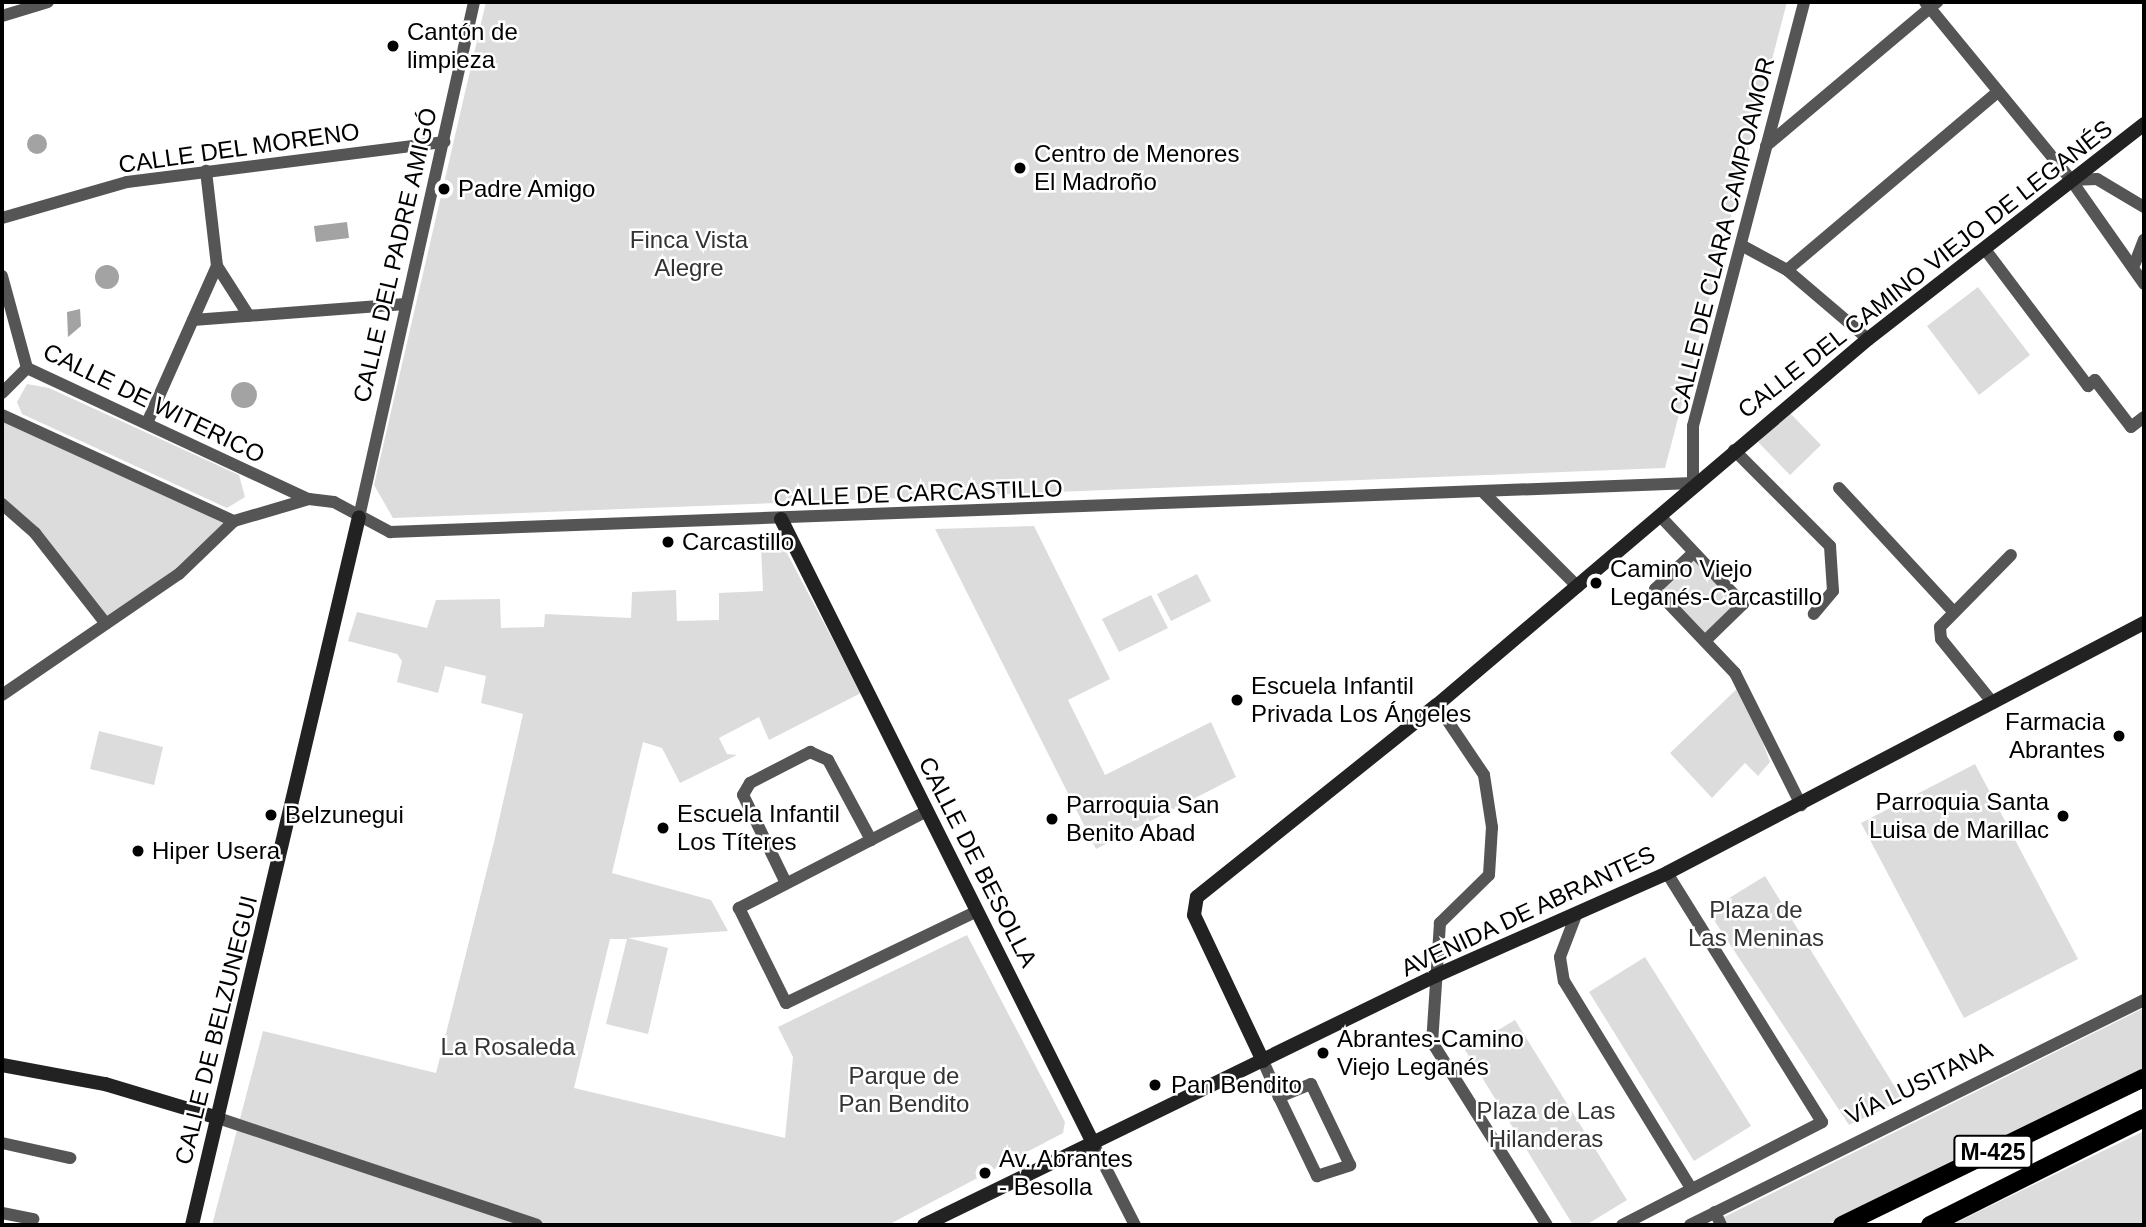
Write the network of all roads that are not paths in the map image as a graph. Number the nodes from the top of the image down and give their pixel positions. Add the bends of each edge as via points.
1 (474, 2) edge
2 (1804, 2) edge
3 (39, 3) edge
4 (1931, 4) edge
5 (2, 16) edge
6 (1998, 92) junction
7 (2144, 124) edge
8 (444, 142) junction
9 (1766, 146) junction
10 (206, 171) junction
11 (2071, 180) junction
12 (2144, 207) edge
13 (2, 218) edge
14 (2144, 240) edge
15 (1741, 245) junction
16 (1984, 248) junction
17 (2134, 263) junction
18 (217, 266) junction
19 (1787, 270) junction
20 (2, 276) edge
21 (2144, 284) edge
22 (404, 304) junction
23 (249, 316) junction
24 (193, 320) junction
25 (1868, 339) junction
26 (27, 369) junction
27 (2, 393) edge
28 (2, 415) edge
29 (2144, 417) edge
30 (147, 423) junction
31 (1734, 450) junction
32 (1693, 483) junction
33 (1839, 488) dead end
34 (1483, 492) junction
35 (309, 499) junction
36 (2, 504) edge
37 (1660, 516) junction
38 (359, 517) junction
39 (781, 519) junction
40 (234, 521) junction
41 (1693, 553) junction
42 (2011, 555) dead end
43 (1578, 587) junction
44 (1952, 610) junction
45 (1814, 614) dead end
46 (2144, 623) edge
47 (106, 624) junction
48 (1705, 641) junction
49 (2, 695) edge
50 (1993, 703) junction
51 (1437, 705) junction
52 (1801, 805) junction
53 (927, 811) junction
54 (871, 840) junction
55 (1667, 873) junction
56 (786, 883) junction
57 (977, 911) junction
58 (1576, 915) junction
59 (1435, 976) junction
60 (2144, 1000) edge
61 (1263, 1061) junction
62 (2, 1065) edge
63 (2144, 1077) edge
64 (1279, 1097) junction
65 (218, 1118) junction
66 (2144, 1118) edge
67 (2, 1143) edge
68 (1094, 1145) junction
69 (70, 1158) dead end
70 (1691, 1188) junction
71 (1715, 1212) junction
72 (2, 1213) edge
73 (33, 1219) dead end
74 (192, 1225) edge
75 (537, 1225) edge
76 (924, 1225) edge
77 (1135, 1225) edge
78 (1547, 1225) edge
79 (1622, 1225) edge
80 (1690, 1225) edge
81 (1721, 1225) edge
82 (1842, 1225) edge
83 (1930, 1225) edge

1 - 8 street, CALLE DEL PADRE AMIGÓ
2 - 9 street, CALLE DE CLARA CAMPOAMOR
3 - 5 street
4 - 6 street
4 - 9 street
6 - 11 street
6 - 19 street
7 - 11 street, CALLE DEL CAMINO VIEJO DE LEGANÉS
8 - 10 street, CALLE DEL MORENO
8 - 22 street, CALLE DEL PADRE AMIGÓ
9 - 15 street, CALLE DE CLARA CAMPOAMOR
10 - 13 street, CALLE DEL MORENO via 127,182
10 - 18 street
11 - 12 street via 2097,179
11 - 16 street, CALLE DEL CAMINO VIEJO DE LEGANÉS
11 - 17 street
14 - 17 street
15 - 19 street
15 - 32 street, CALLE DE CLARA CAMPOAMOR via 1693,426
16 - 25 street, CALLE DEL CAMINO VIEJO DE LEGANÉS
16 - 29 street via 2088,386 2095,380 2131,427
17 - 21 street
18 - 23 street
18 - 24 street
19 - 25 street
20 - 26 street, CALLE DE WITERICO
22 - 23 street
22 - 38 street, CALLE DEL PADRE AMIGÓ
23 - 24 street
24 - 30 street
25 - 31 street, CALLE DEL CAMINO VIEJO DE LEGANÉS
26 - 27 street
26 - 30 street, CALLE DE WITERICO
28 - 40 street
30 - 35 street, CALLE DE WITERICO
31 - 32 street, CALLE DEL CAMINO VIEJO DE LEGANÉS
31 - 45 street, CALLE DEL CAMINO VIEJO DE LEGANÉS via 1830,546 1833,591
32 - 34 street, CALLE DE CARCASTILLO
32 - 37 street, CALLE DEL CAMINO VIEJO DE LEGANÉS
33 - 44 street
34 - 39 street, CALLE DE CARCASTILLO
34 - 43 street
35 - 38 street, CALLE DE CARCASTILLO via 334,502
35 - 40 street
36 - 47 street via 35,533
37 - 41 street
37 - 43 street, CALLE DEL CAMINO VIEJO DE LEGANÉS
38 - 39 street, CALLE DE CARCASTILLO via 390,532
38 - 65 street, CALLE DE BELZUNEGUI
39 - 53 street, CALLE DE BESOLLA
40 - 47 street via 179,574
41 - 48 street via 1743,604
41 - 48 street via 1655,589
42 - 44 street
43 - 51 street, CALLE DEL CAMINO VIEJO DE LEGANÉS
44 - 50 street via 1941,639
46 - 50 street, AVENIDA DE ABRANTES
47 - 49 street
48 - 52 street via 1735,673
50 - 52 street, AVENIDA DE ABRANTES
51 - 59 street via 1484,775 1492,827 1489,875 1440,923
51 - 61 street, CALLE DEL CAMINO VIEJO DE LEGANÉS via 1197,897 1194,915
52 - 55 street, AVENIDA DE ABRANTES
53 - 54 street
53 - 57 street, CALLE DE BESOLLA
54 - 56 street
54 - 56 street via 828,760 810,752 750,783 743,795
55 - 58 street, AVENIDA DE ABRANTES
55 - 70 street via 1822,1122
56 - 57 street via 739,908 786,1003
57 - 68 street, CALLE DE BESOLLA
58 - 59 street, AVENIDA DE ABRANTES
58 - 70 street via 1560,957 1564,981
59 - 61 street, AVENIDA DE ABRANTES
59 - 78 street via 1432,1042
60 - 71 street, VÍA LUSITANA
61 - 64 street, CALLE DEL CAMINO VIEJO DE LEGANÉS
61 - 68 street, AVENIDA DE ABRANTES
62 - 65 street via 105,1084
63 - 82 main road, M-425
64 - 64 street, CALLE DEL CAMINO VIEJO DE LEGANÉS via 1317,1176 1350,1165 1311,1084
65 - 74 street, CALLE DE BELZUNEGUI
65 - 75 street
66 - 83 main road, M-425
67 - 69 street
68 - 76 street, AVENIDA DE ABRANTES
68 - 77 street, CALLE DE BESOLLA
70 - 79 street
71 - 80 street, VÍA LUSITANA
71 - 81 street
72 - 73 street

